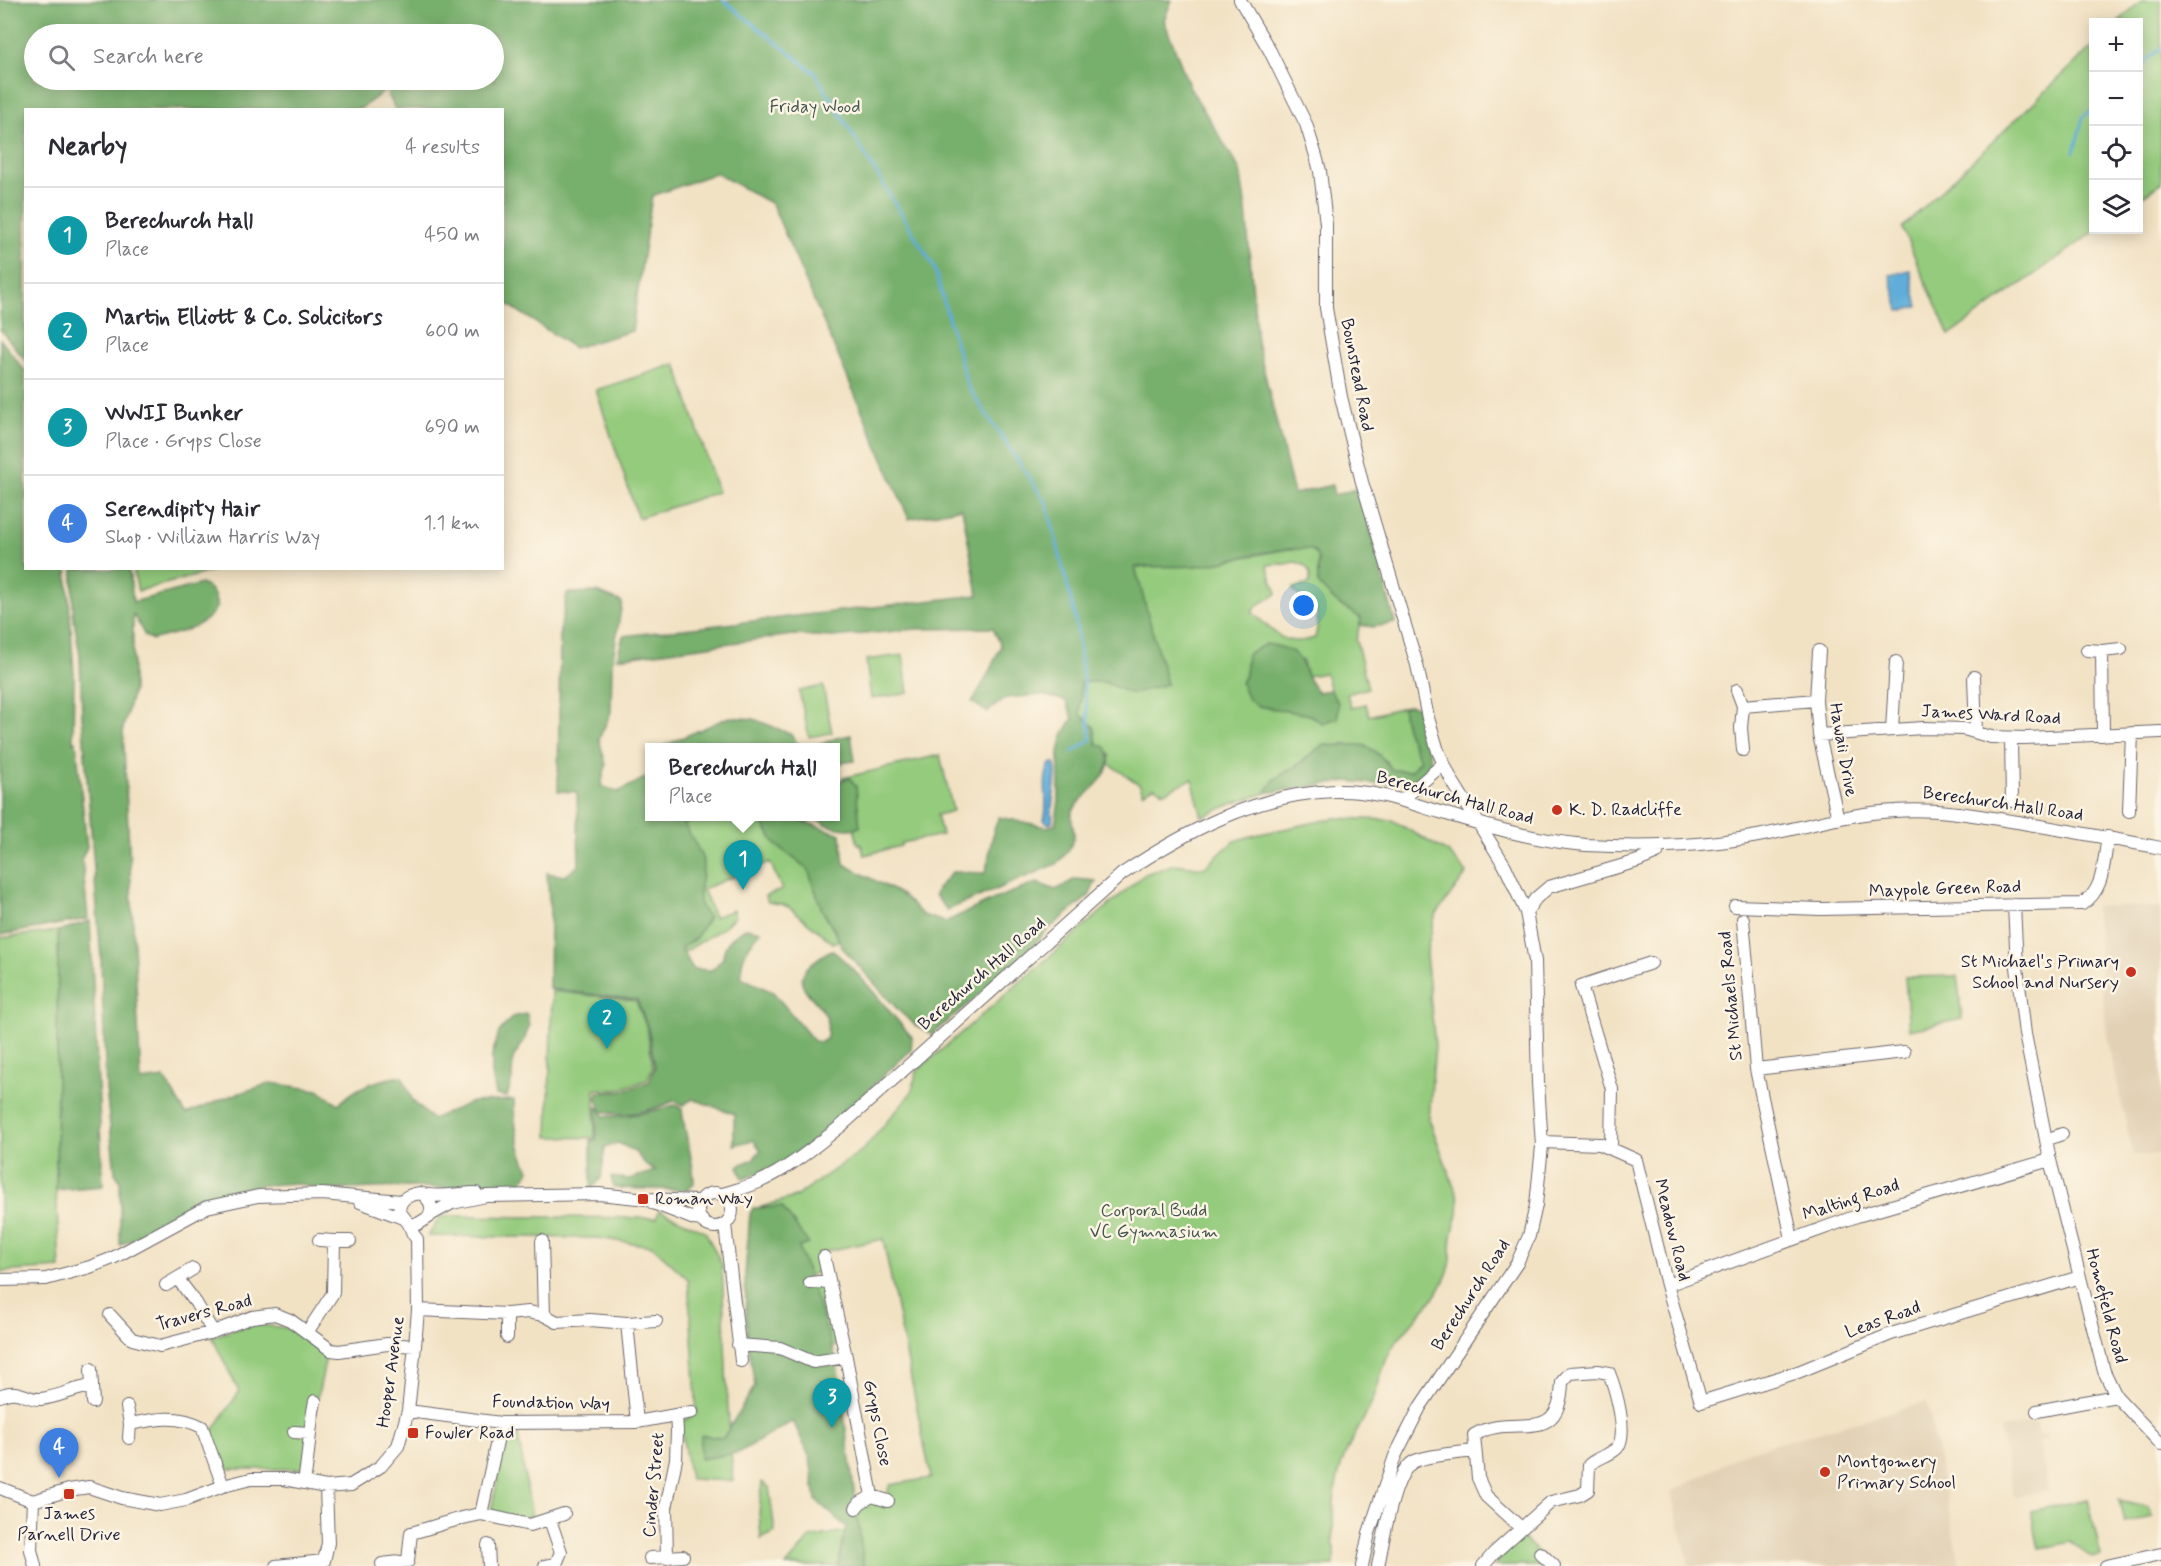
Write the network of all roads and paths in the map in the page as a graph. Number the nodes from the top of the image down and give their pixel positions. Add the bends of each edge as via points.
1 (1240, 0) edge
2 (2121, 649) dead end
3 (2087, 650) dead end
4 (1819, 651) dead end
5 (2102, 651) junction
6 (1896, 662) dead end
7 (1974, 677) dead end
8 (1737, 690) dead end
9 (1816, 700) junction
10 (1743, 706) junction
11 (1892, 730) junction
12 (1976, 732) junction
13 (2161, 732) edge
14 (2132, 733) junction
15 (1819, 735) junction
16 (2103, 735) junction
17 (2011, 738) junction
18 (1743, 750) dead end
19 (1443, 764) junction
20 (1402, 800) junction
21 (2012, 801) dead end
22 (2130, 811) dead end
23 (1838, 819) junction
24 (1479, 824) junction
25 (1508, 831) junction
26 (2108, 837) junction
27 (1659, 847) junction
28 (2161, 848) edge
29 (1498, 853) junction
30 (2013, 905) junction
31 (1735, 906) dead end
32 (1526, 912) junction
33 (1743, 919) dead end
34 (1651, 963) dead end
35 (1904, 1052) dead end
36 (1756, 1069) junction
37 (2062, 1134) dead end
38 (2046, 1140) junction
39 (1542, 1142) junction
40 (1611, 1149) junction
41 (2050, 1158) junction
42 (759, 1182) junction
43 (723, 1194) junction
44 (425, 1196) junction
45 (486, 1196) junction
46 (354, 1198) junction
47 (647, 1199) junction
48 (401, 1202) junction
49 (699, 1203) junction
50 (732, 1206) junction
51 (428, 1217) junction
52 (702, 1220) junction
53 (406, 1221) junction
54 (724, 1225) junction
55 (417, 1239) junction
56 (1792, 1239) junction
57 (319, 1240) dead end
58 (334, 1241) junction
59 (350, 1241) dead end
60 (542, 1241) dead end
61 (824, 1257) dead end
62 (193, 1269) dead end
63 (2080, 1277) junction
64 (178, 1279) junction
65 (0, 1280) edge
66 (828, 1281) junction
67 (810, 1283) dead end
68 (166, 1285) dead end
69 (1667, 1285) junction
70 (418, 1310) junction
71 (507, 1314) junction
72 (110, 1315) dead end
73 (544, 1316) junction
74 (656, 1321) dead end
75 (627, 1323) junction
76 (308, 1331) junction
77 (213, 1332) junction
78 (507, 1337) dead end
79 (738, 1345) junction
80 (415, 1346) junction
81 (846, 1357) junction
82 (741, 1361) dead end
83 (91, 1370) dead end
84 (92, 1386) junction
85 (0, 1396) edge
86 (2116, 1396) junction
87 (315, 1401) dead end
88 (93, 1402) dead end
89 (1701, 1402) joint
90 (127, 1407) dead end
91 (408, 1411) junction
92 (2037, 1411) dead end
93 (692, 1412) dead end
94 (676, 1415) junction
95 (637, 1422) junction
96 (501, 1423) junction
97 (130, 1424) junction
98 (294, 1432) dead end
99 (309, 1433) junction
100 (129, 1438) dead end
101 (2161, 1444) edge
102 (1475, 1450) junction
103 (304, 1482) junction
104 (223, 1486) junction
105 (327, 1487) junction
106 (0, 1488) edge
107 (872, 1496) junction
108 (33, 1501) junction
109 (888, 1501) dead end
110 (856, 1508) dead end
111 (481, 1514) junction
112 (564, 1514) dead end
113 (550, 1520) junction
114 (1521, 1528) junction
115 (488, 1545) dead end
116 (1540, 1553) dead end
117 (2161, 1554) edge
118 (683, 1556) dead end
119 (650, 1558) dead end
120 (667, 1558) junction
121 (382, 1564) dead end
122 (408, 1564) edge
123 (35, 1566) edge
124 (276, 1566) edge
125 (489, 1566) edge
126 (545, 1566) edge
127 (1362, 1566) edge
128 (1378, 1566) edge
129 (1483, 1566) edge
130 (1554, 1566) edge
131 (2106, 1566) edge

1 - 19 street, Bounstead Road via 1306,124 1320,171 1326,224 1326,308 1341,397
2 - 5 street
3 - 5 street
4 - 9 street, Hawaii Drive
5 - 16 street
6 - 11 street
7 - 12 street via 1981,699
8 - 10 street
9 - 10 street
9 - 15 street, Hawaii Drive
10 - 18 street
11 - 12 street, James Ward Road
11 - 15 street, James Ward Road
12 - 17 street, James Ward Road
13 - 14 street, James Ward Road
14 - 16 street, James Ward Road
14 - 22 street via 2125,783
15 - 23 street, Hawaii Drive
16 - 17 street, James Ward Road
17 - 21 street
19 - 20 street
19 - 24 street, Bounstead Road
20 - 24 street, Berechurch Hall Road
20 - 42 street, Berechurch Hall Road via 1383,794 1335,791 1288,796 1231,813 1147,857 1116,879 841,1126 801,1158
23 - 26 street, Berechurch Hall Road via 1894,811 1950,812
23 - 27 street, Berechurch Hall Road via 1735,840
24 - 25 street, Berechurch Hall Road
24 - 29 street, Berechurch Road
25 - 27 street, Berechurch Hall Road via 1584,844
25 - 29 street
26 - 28 street, Berechurch Hall Road
26 - 30 street, Maypole Green Road via 2099,886 2090,899 2082,904
27 - 32 street via 1657,853 1638,861 1550,887
29 - 32 street, Berechurch Road
30 - 31 street, Maypole Green Road via 1821,909
30 - 38 street, Homefield Road via 2025,1034
32 - 39 street, Berechurch Road via 1535,962
33 - 36 street, St Michaels Road
34 - 40 street via 1581,986 1612,1089
35 - 36 street, St Michaels Road
36 - 56 street, St Michaels Road
37 - 38 street
38 - 41 street, Homefield Road
39 - 40 street, Meadow Road via 1600,1144
39 - 127 street, Berechurch Road via 1536,1205 1525,1246 1499,1292 1420,1407 1400,1446 1369,1533
40 - 69 street, Meadow Road via 1636,1160
41 - 56 street, Malting Road
41 - 63 street, Homefield Road
42 - 43 street, Berechurch Hall Road
42 - 50 street, Berechurch Hall Road
43 - 49 street via 709,1195
43 - 50 street
44 - 45 street
44 - 48 street via 412,1194
44 - 51 street via 430,1202
45 - 47 street via 599,1194
45 - 51 street via 453,1203
46 - 48 street
46 - 53 street
46 - 65 street via 315,1193 258,1196 207,1207 99,1264 46,1279
47 - 49 street
47 - 52 street
48 - 53 street via 399,1211
49 - 52 street
50 - 54 street
51 - 53 street via 418,1224
51 - 55 street
52 - 54 street via 714,1227
53 - 55 street, Hooper Avenue
54 - 79 street
55 - 70 street, Hooper Avenue
56 - 69 street, Malting Road
57 - 58 street
58 - 59 street
58 - 76 street via 333,1293
60 - 73 street
61 - 66 street, Gryps Close
62 - 64 street
63 - 86 street, Homefield Road via 2104,1371
63 - 89 street, Leas Road via 1891,1334 1798,1372
64 - 68 street
64 - 77 street
66 - 67 street
66 - 81 street, Gryps Close
69 - 89 street, Meadow Road
70 - 71 street
70 - 80 street, Hooper Avenue
71 - 73 street via 528,1312
71 - 78 street
72 - 77 street, Travers Road via 132,1339 160,1346
73 - 75 street via 557,1322
74 - 75 street
75 - 95 street
76 - 77 street, Travers Road via 275,1314 252,1317
76 - 80 street, Travers Road via 331,1350 387,1344
79 - 81 street via 780,1348 813,1362
79 - 82 street
80 - 91 street, Hooper Avenue
81 - 107 street, Gryps Close
83 - 84 street
84 - 85 street via 39,1399 9,1392
84 - 88 street
86 - 92 street
86 - 101 street, Homefield Road
87 - 99 street
90 - 97 street
91 - 96 street, Foundation Way
91 - 105 street, Hooper Avenue via 398,1446 381,1466 351,1485
93 - 94 street, Foundation Way
94 - 95 street, Foundation Way
94 - 120 street, Cinder Street via 676,1460 666,1508
95 - 96 street, Foundation Way
96 - 111 street
97 - 100 street
97 - 104 street via 175,1418 194,1422 201,1427
98 - 99 street
99 - 103 street
102 - 114 street via 1478,1478 1486,1496
102 - 114 street via 1474,1435 1484,1429 1525,1427 1556,1414 1562,1382 1570,1373 1609,1373 1623,1429 1620,1446 1589,1465 1588,1490 1551,1502
102 - 128 street via 1413,1462 1404,1470
103 - 104 street, Hooper Avenue via 251,1479
103 - 105 street, Hooper Avenue
104 - 108 street, Hooper Avenue via 160,1505 122,1498 89,1486
105 - 124 street via 328,1544 324,1561
106 - 108 street
107 - 109 street
107 - 110 street
108 - 123 street via 31,1550
111 - 113 street via 530,1525
111 - 122 street via 411,1533
112 - 113 street
113 - 126 street via 561,1552 556,1564
114 - 129 street
115 - 125 street
116 - 130 street
117 - 131 street
118 - 120 street, Cinder Street
119 - 120 street, Cinder Street
121 - 122 street

